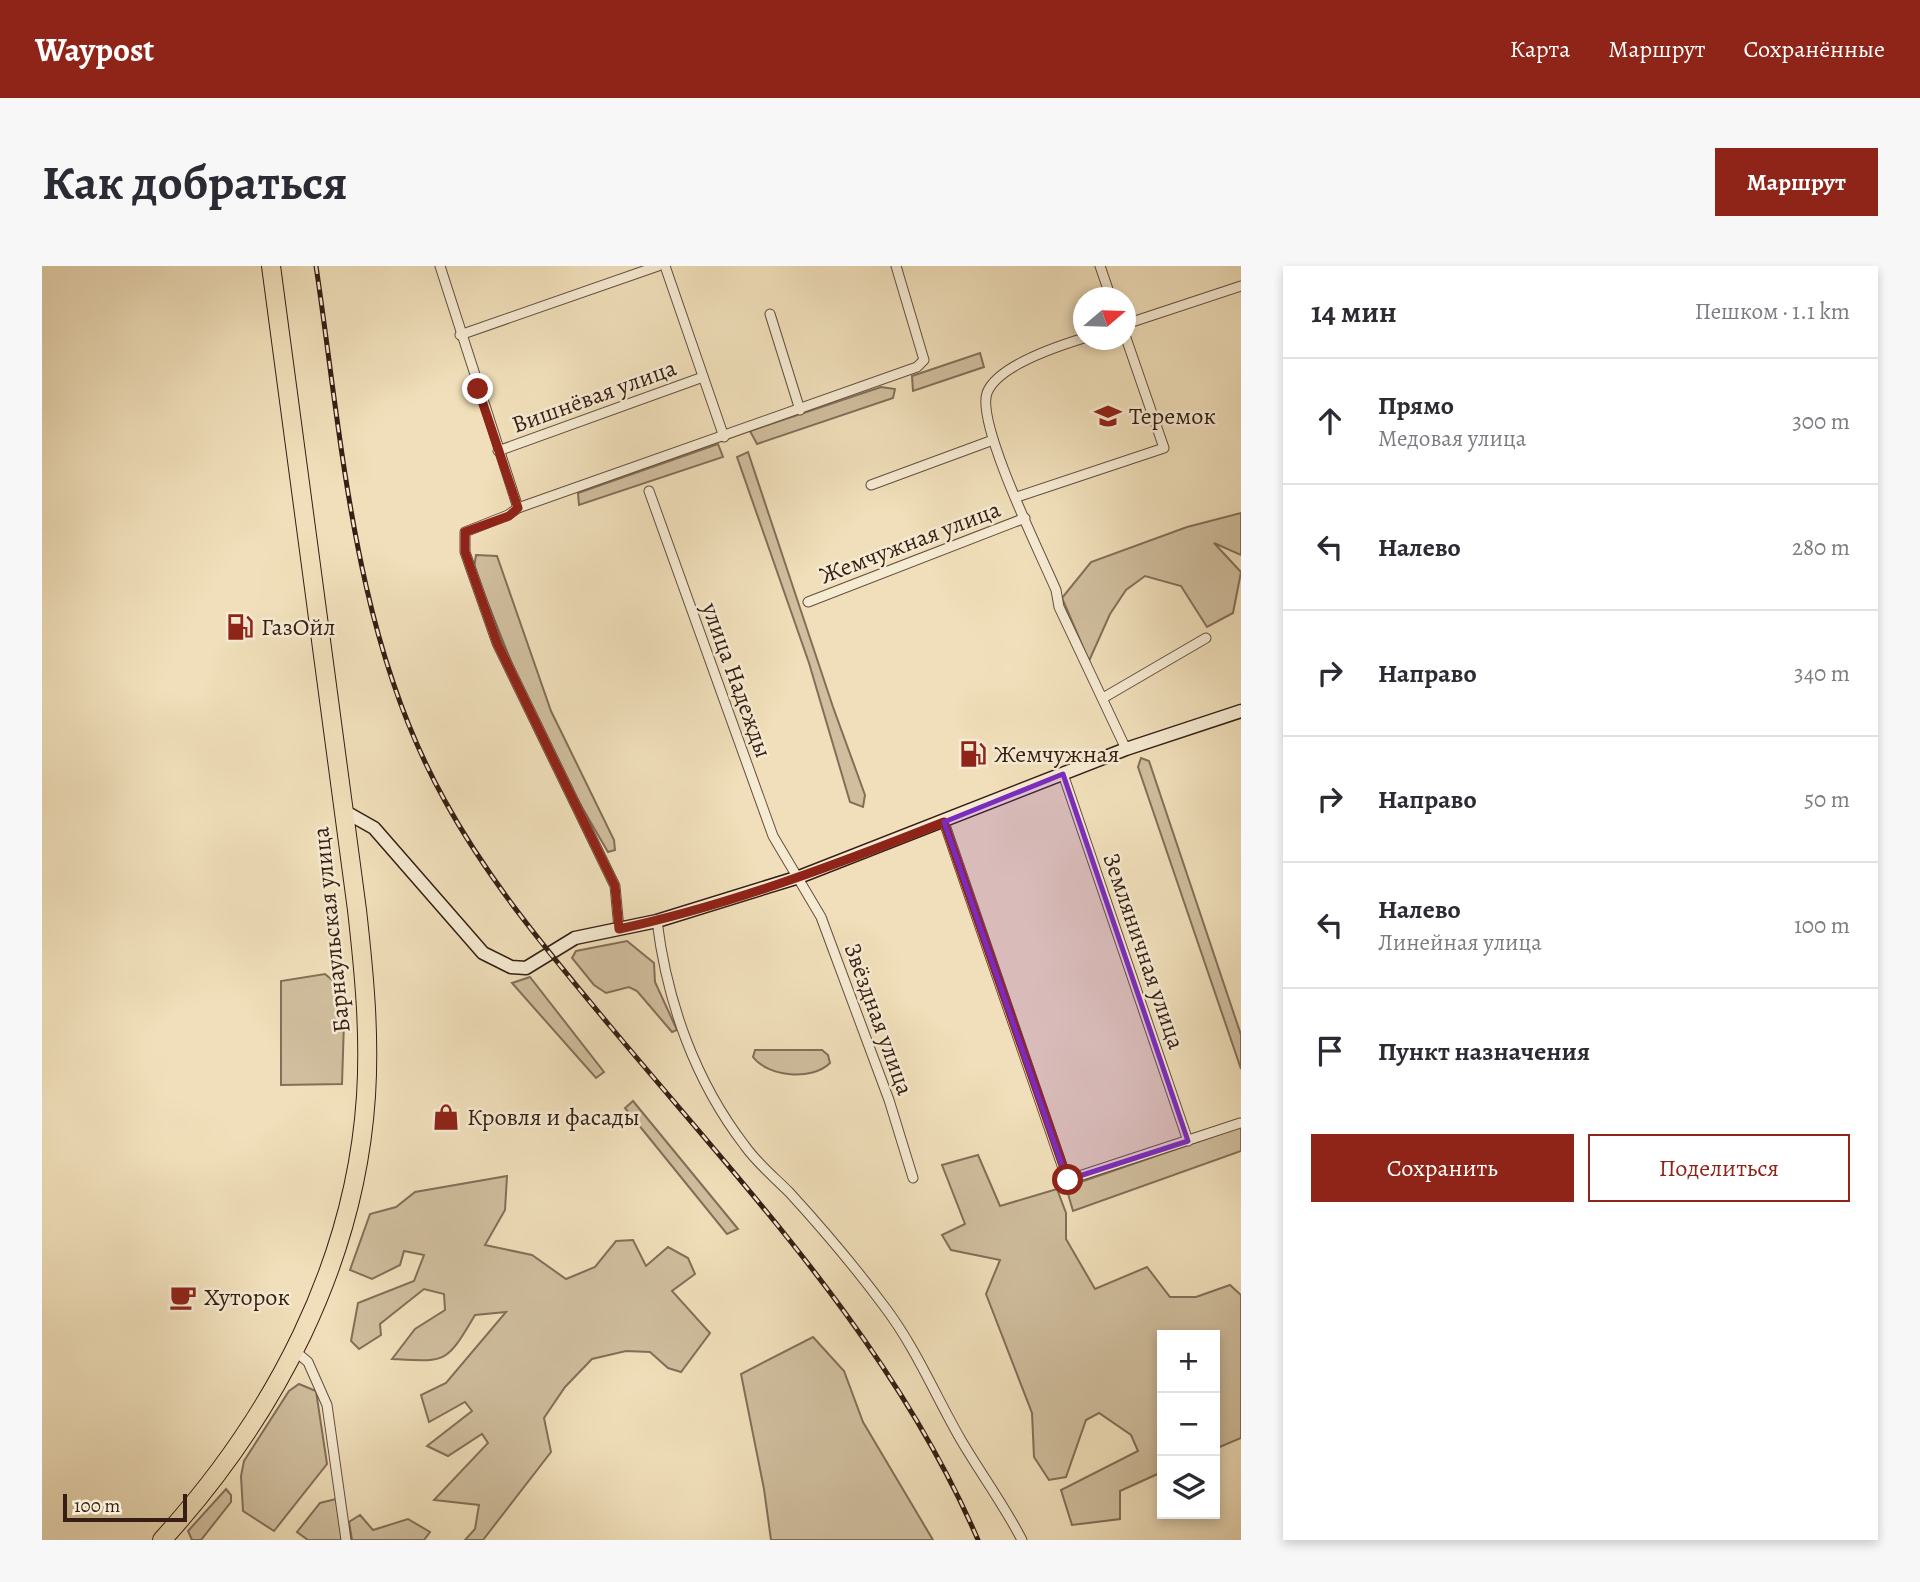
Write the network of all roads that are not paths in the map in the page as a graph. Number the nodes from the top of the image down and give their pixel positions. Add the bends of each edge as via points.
1 (271, 266) edge
2 (440, 266) edge
3 (658, 266) edge
4 (665, 266) edge
5 (896, 266) edge
6 (1100, 266) edge
7 (1241, 286) edge
8 (1107, 287) edge
9 (770, 314) dead end
10 (1136, 320) edge
11 (460, 335) junction
12 (1073, 341) edge
13 (1129, 350) edge
14 (703, 377) junction
15 (800, 410) junction
16 (724, 437) junction
17 (992, 440) junction
18 (498, 451) junction
19 (871, 485) dead end
20 (649, 491) dead end
21 (1017, 498) junction
22 (518, 508) junction
23 (1025, 518) junction
24 (808, 602) dead end
25 (1206, 638) dead end
26 (1103, 698) junction
27 (1241, 711) edge
28 (1126, 749) junction
29 (1063, 774) junction
30 (344, 811) junction
31 (944, 822) junction
32 (799, 877) junction
33 (657, 921) junction
34 (619, 929) junction
35 (1240, 1123) edge
36 (1188, 1141) junction
37 (913, 1178) dead end
38 (295, 1352) junction
39 (162, 1540) edge
40 (346, 1540) edge
41 (1021, 1540) edge

1 - 30 highway, Барнаульская улица
2 - 11 street
3 - 11 street
4 - 14 street
5 - 15 street via 922,363
6 - 8 street
7 - 10 street
9 - 15 street
11 - 18 street
12 - 17 street via 1051,348 995,383 987,393 986,408
13 - 21 street, Жемчужная улица via 1164,448
14 - 16 street
14 - 18 street, Вишнёвая улица
15 - 16 street
16 - 22 street
17 - 19 street
17 - 21 street
18 - 22 street
20 - 32 street, улица Надежды via 773,836
21 - 23 street
22 - 34 street via 509,516 465,532 465,552 497,643 611,877
23 - 24 street, Жемчужная улица
23 - 26 street via 1059,607
25 - 26 street
26 - 28 street
27 - 28 street
28 - 29 street
29 - 31 street
29 - 36 street, Земляничная улица
30 - 34 street via 374,828 483,953 510,967 526,968 575,938
30 - 38 highway, Барнаульская улица via 367,1014 366,1098 341,1231
31 - 32 street
31 - 36 street via 1068,1180
32 - 33 street
32 - 37 street, Звёздная улица via 821,917 852,998
33 - 34 street
33 - 41 street via 663,968 680,1023 718,1108 746,1147 886,1308
35 - 36 street
38 - 39 highway, Барнаульская улица via 237,1449
38 - 40 street via 319,1380 327,1405

